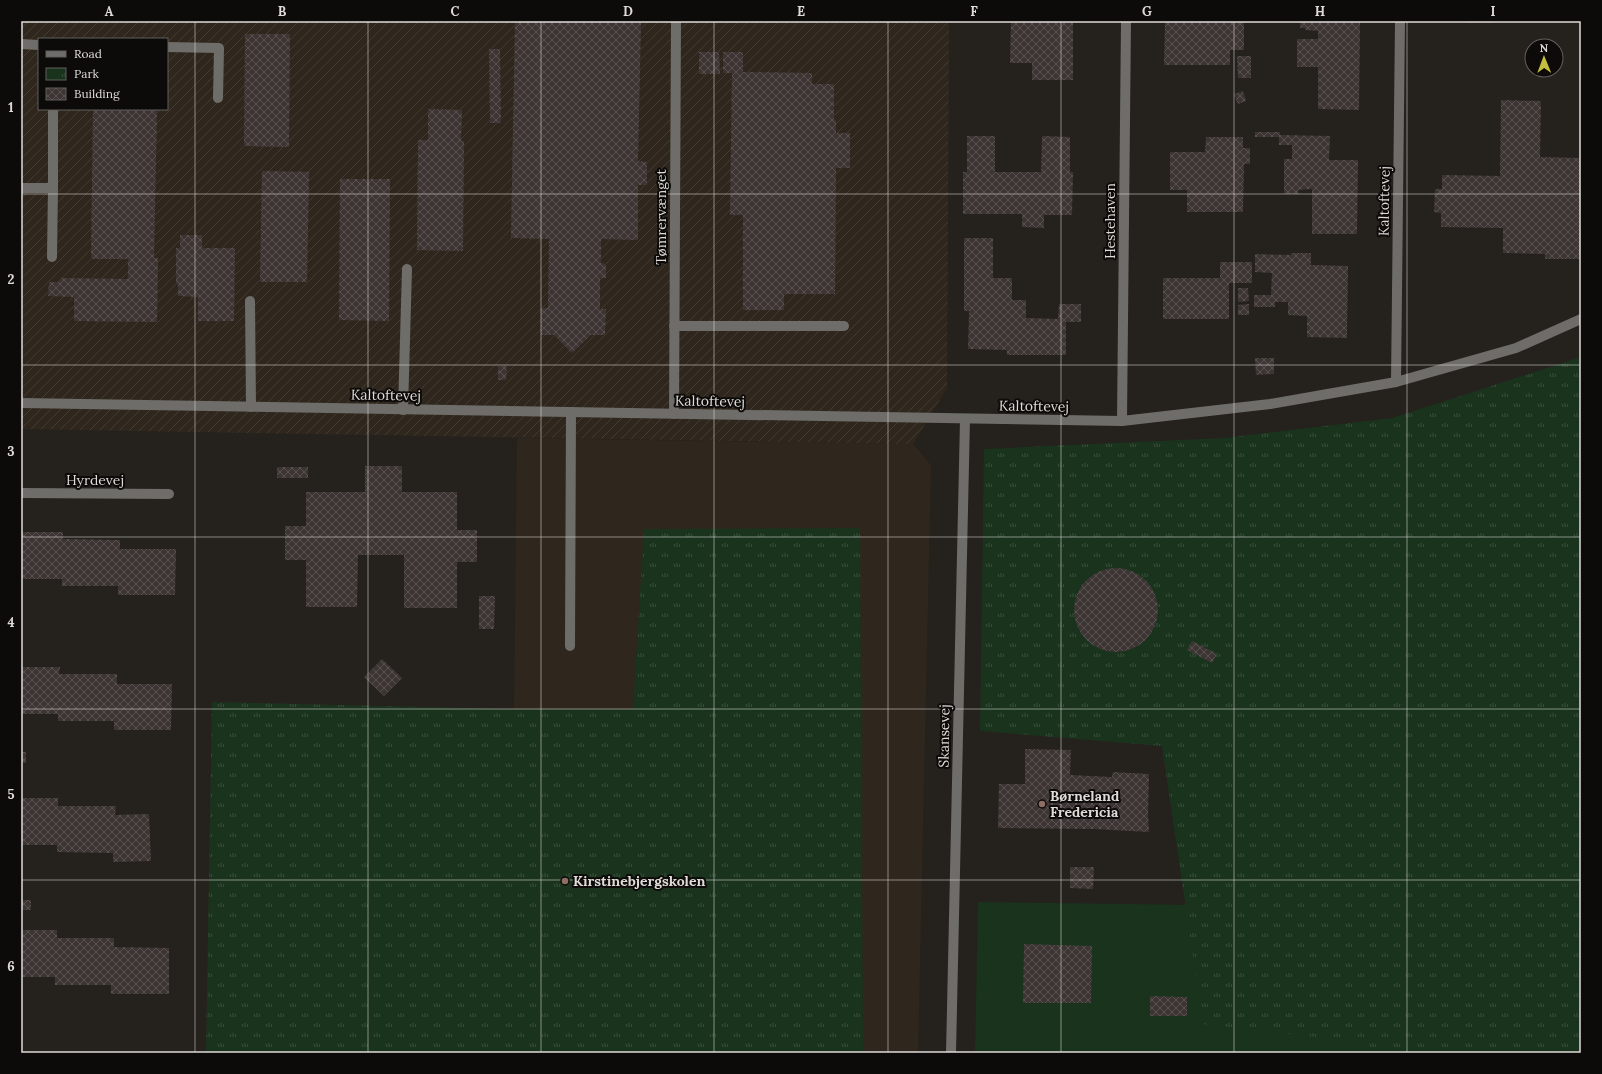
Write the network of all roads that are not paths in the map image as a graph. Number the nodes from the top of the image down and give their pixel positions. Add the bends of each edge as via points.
1 (676, 21) edge
2 (1126, 21) edge
3 (1400, 21) edge
4 (21, 44) edge
5 (38, 45) edge
6 (168, 47) edge
7 (218, 98) dead end
8 (53, 110) edge
9 (21, 188) edge
10 (53, 188) junction
11 (52, 256) dead end
12 (407, 269) dead end
13 (250, 301) dead end
14 (1581, 319) edge
15 (674, 326) junction
16 (844, 326) dead end
17 (1396, 382) junction
18 (21, 403) edge
19 (251, 407) junction
20 (403, 410) junction
21 (571, 412) junction
22 (674, 414) junction
23 (965, 419) junction
24 (1122, 421) junction
25 (21, 493) edge
26 (169, 494) dead end
27 (570, 646) dead end
28 (951, 1053) edge

1 - 15 street, Tømrervænget
2 - 24 street, Hestehaven
3 - 17 street, Kaltoftevej
4 - 5 street
6 - 7 street via 219,48
8 - 10 street
9 - 10 street
10 - 11 street
12 - 20 street
13 - 19 street
14 - 17 street, Kaltoftevej via 1516,348
15 - 16 street
15 - 22 street, Tømrervænget
17 - 24 street, Kaltoftevej via 1270,404
18 - 19 street, Kaltoftevej
19 - 20 street, Kaltoftevej
20 - 21 street, Kaltoftevej
21 - 22 street, Kaltoftevej
21 - 27 street
22 - 23 street, Kaltoftevej
23 - 24 street, Kaltoftevej
23 - 28 street, Skansevej
25 - 26 street, Hyrdevej

